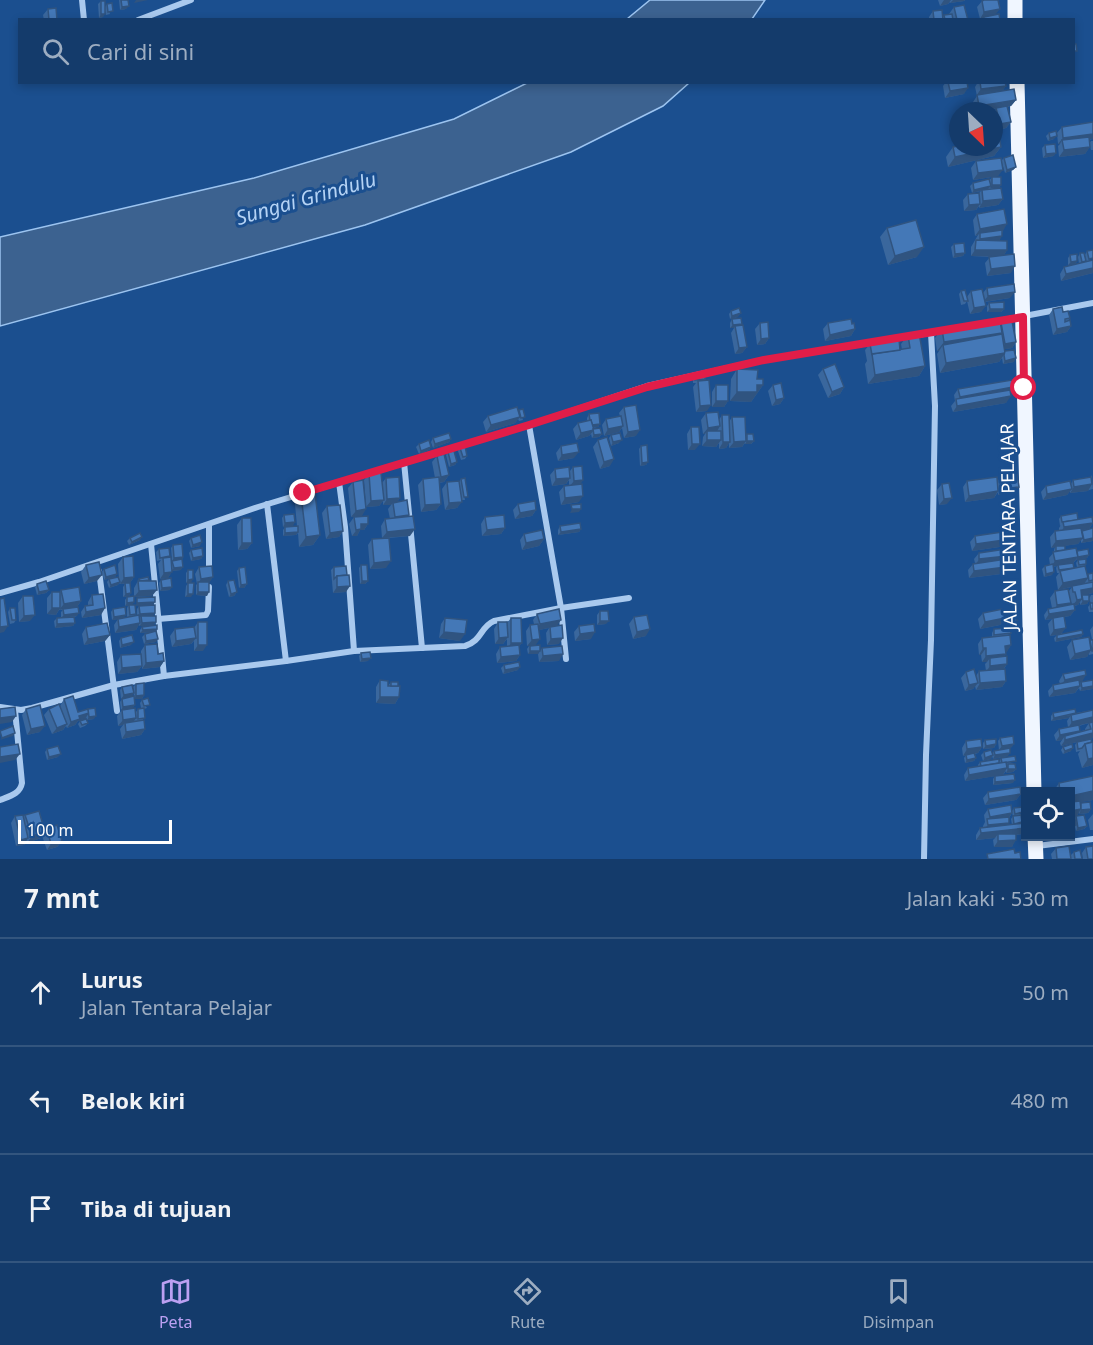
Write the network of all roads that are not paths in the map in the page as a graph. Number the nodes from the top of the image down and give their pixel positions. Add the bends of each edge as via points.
1 (82, 0) edge
2 (191, 0) edge
3 (1015, 0) edge
4 (84, 18) edge
5 (143, 18) edge
6 (1015, 18) edge
7 (1017, 84) edge
8 (1093, 303) edge
9 (1023, 317) junction
10 (988, 323) edge
11 (954, 329) edge
12 (932, 333) junction
13 (529, 425) junction
14 (404, 462) junction
15 (339, 482) junction
16 (267, 504) junction
17 (208, 525) junction
18 (151, 544) junction
19 (98, 562) junction
20 (0, 592) edge
21 (629, 598) dead end
22 (561, 608) junction
23 (158, 619) junction
24 (422, 648) junction
25 (354, 651) junction
26 (566, 659) dead end
27 (286, 661) junction
28 (164, 676) junction
29 (114, 685) junction
30 (0, 707) edge
31 (15, 709) junction
32 (117, 711) dead end
33 (1034, 787) edge
34 (0, 800) edge
35 (1093, 839) edge
36 (1035, 847) edge
37 (924, 859) edge

1 - 4 street
2 - 5 street
3 - 6 main road
7 - 9 main road, JALAN TENTARA PELAJAR
8 - 9 street
9 - 10 street
9 - 33 main road, JALAN TENTARA PELAJAR
11 - 12 street
12 - 13 street via 764,360 659,384
12 - 37 street via 935,428
13 - 14 street
13 - 22 street
14 - 15 street
14 - 24 street
15 - 16 street
15 - 25 street
16 - 17 street
16 - 27 street
17 - 18 street
17 - 23 street via 207,613
18 - 19 street
18 - 23 street
19 - 20 street
19 - 29 street
21 - 22 street
22 - 24 street via 488,624 472,644
22 - 26 street
23 - 28 street
24 - 25 street
25 - 27 street
27 - 28 street
28 - 29 street
29 - 31 street via 32,708
29 - 32 street
30 - 31 street
31 - 34 street via 22,783 16,793
35 - 36 street

